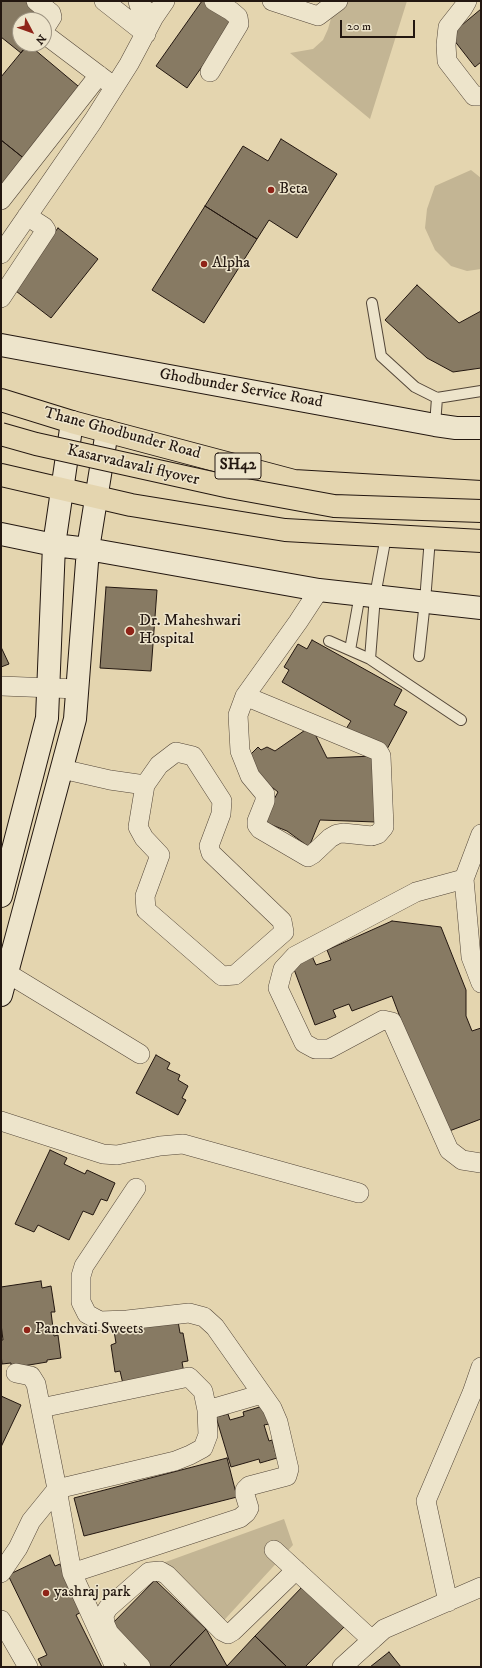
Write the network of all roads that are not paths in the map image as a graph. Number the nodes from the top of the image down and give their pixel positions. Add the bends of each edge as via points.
1 (36, 1) edge
2 (104, 1) edge
3 (138, 1) edge
4 (165, 1) edge
5 (214, 1) edge
6 (272, 1) edge
7 (338, 1) edge
8 (467, 1) edge
9 (154, 17) junction
10 (146, 34) junction
11 (210, 72) dead end
12 (99, 75) junction
13 (114, 87) junction
14 (481, 96) edge
15 (1, 200) edge
16 (27, 216) junction
17 (2, 250) edge
18 (1, 298) edge
19 (372, 303) dead end
20 (1, 346) edge
21 (481, 392) edge
22 (437, 398) junction
23 (1, 400) edge
24 (72, 422) junction
25 (435, 425) junction
26 (481, 428) edge
27 (107, 431) junction
28 (1, 434) edge
29 (1, 475) edge
30 (61, 489) junction
31 (481, 492) edge
32 (96, 497) junction
33 (481, 510) edge
34 (1, 534) edge
35 (386, 536) junction
36 (430, 538) junction
37 (481, 541) edge
38 (54, 545) junction
39 (88, 549) junction
40 (319, 590) junction
41 (367, 595) junction
42 (425, 601) junction
43 (481, 608) edge
44 (329, 640) dead end
45 (350, 650) junction
46 (419, 656) dead end
47 (370, 659) junction
48 (1, 686) edge
49 (48, 688) junction
50 (78, 689) junction
51 (245, 696) junction
52 (461, 720) dead end
53 (62, 769) junction
54 (145, 785) junction
55 (481, 834) edge
56 (464, 879) junction
57 (1, 896) edge
58 (481, 983) edge
59 (3, 985) edge
60 (140, 1054) dead end
61 (1, 1121) edge
62 (481, 1163) edge
63 (136, 1188) dead end
64 (359, 1193) dead end
65 (481, 1366) edge
66 (16, 1373) dead end
67 (262, 1394) junction
68 (40, 1408) junction
69 (207, 1410) junction
70 (57, 1489) junction
71 (274, 1550) dead end
72 (296, 1570) junction
73 (1, 1572) edge
74 (72, 1573) junction
75 (481, 1587) edge
76 (448, 1602) junction
77 (1, 1620) edge
78 (372, 1640) junction
79 (28, 1667) edge
80 (115, 1667) edge
81 (141, 1667) edge
82 (342, 1667) edge

1 - 12 street via 51,13 52,18 44,33
2 - 10 street
3 - 9 street via 139,5
4 - 9 street
5 - 11 street via 238,17 239,24
6 - 7 street via 318,16
8 - 14 street via 448,27 447,61 474,96
9 - 10 street
10 - 13 street
12 - 13 street
12 - 15 street
13 - 16 street
16 - 17 street
16 - 18 street via 46,230
19 - 22 lane via 381,356 415,388
20 - 25 street, Ghodbunder Service Road
21 - 22 lane
22 - 25 lane
23 - 24 main road, Thane Ghodbunder Road / SH42
24 - 27 main road, Thane Ghodbunder Road / SH42
24 - 30 street
25 - 26 street, Ghodbunder Service Road
27 - 31 main road, Thane Ghodbunder Road / SH42 via 294,481
27 - 32 street
28 - 33 main road, Kasarvadavali flyover, bridge via 230,487 334,506
29 - 30 main road
30 - 32 main road
30 - 38 street
32 - 35 main road via 285,530
32 - 39 street
34 - 38 street
35 - 36 main road
35 - 41 lane
36 - 37 main road
36 - 42 lane
38 - 39 street
38 - 49 street
39 - 40 street
39 - 50 street
40 - 41 street
40 - 51 street
41 - 42 street
41 - 45 lane
41 - 47 lane
42 - 43 street
42 - 46 lane
44 - 45 lane
45 - 47 lane
47 - 52 lane
48 - 49 street
49 - 50 street
49 - 57 street via 47,718
50 - 53 street via 75,719
51 - 51 street via 238,715 240,751 250,776 265,794 257,821 260,829 308,857 337,834 378,834 384,827 381,756 378,751
53 - 54 street
53 - 59 street
54 - 54 street via 159,765 176,752 193,756 222,801 221,814 209,846 211,854 282,921 284,932 235,975 222,976 146,910 145,896 160,855 144,838 138,827
55 - 56 street
56 - 58 street via 471,957
56 - 62 street via 416,892 295,956 283,969 278,988 304,1043 315,1049 329,1049 383,1020 392,1022 449,1150 462,1160
59 - 60 street
61 - 64 street via 103,1154 117,1155 183,1144
63 - 67 street via 84,1266 81,1276 81,1302 87,1314 100,1321 189,1313 204,1317 215,1327
65 - 76 street via 426,1501
66 - 68 street via 32,1376
67 - 69 street
67 - 74 street via 278,1422 289,1469 287,1476 249,1486 245,1490 249,1508 240,1518
68 - 69 street via 189,1377 203,1391
68 - 70 street
69 - 70 street via 208,1436 203,1448 190,1455 175,1461
70 - 73 street via 31,1521 18,1548
70 - 74 street
71 - 72 street
72 - 78 street
72 - 81 street via 228,1634 222,1631 167,1575 160,1571 149,1572 108,1608 104,1615 109,1633
74 - 80 street
75 - 76 street
76 - 78 street via 384,1629
77 - 79 street
78 - 82 street

